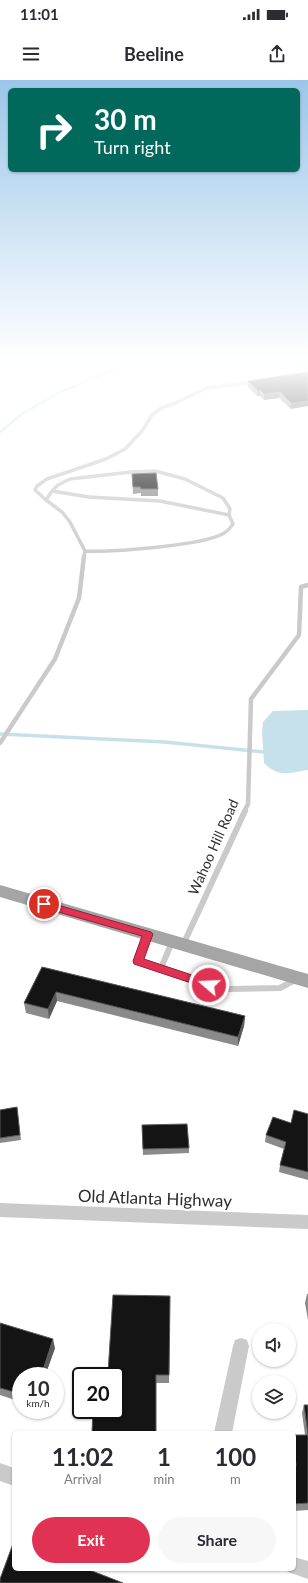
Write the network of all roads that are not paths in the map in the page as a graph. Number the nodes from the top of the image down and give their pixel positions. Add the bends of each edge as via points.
1 (140, 433) edge
2 (52, 491) junction
3 (46, 500) junction
4 (229, 515) junction
5 (85, 551) junction
6 (308, 585) edge
7 (0, 743) edge
8 (0, 891) edge
9 (148, 934) junction
10 (177, 944) junction
11 (161, 968) junction
12 (303, 980) edge
13 (0, 1210) edge
14 (308, 1222) edge
15 (241, 1346) dead end
16 (223, 1431) edge
17 (0, 1472) edge
18 (12, 1476) edge
19 (296, 1567) edge
20 (308, 1570) edge

1 - 3 lane via 125,450 47,479 37,486 35,490
2 - 3 lane
2 - 4 lane via 96,498 152,500
2 - 4 lane via 70,479 155,471 184,479 223,498 230,509
3 - 5 lane via 62,512 80,538
4 - 5 lane via 233,524 227,532 216,538 188,544 102,552
5 - 7 lane via 79,598 55,659
6 - 10 lane, Wahoo Hill Road via 301,587 299,635 251,699 248,804
8 - 9 main road
9 - 10 main road
9 - 11 lane via 138,961
10 - 11 lane
10 - 12 main road
11 - 12 lane via 209,985 228,988 280,988
13 - 14 street, Old Atlanta Highway
15 - 16 street
17 - 18 street
19 - 20 street

